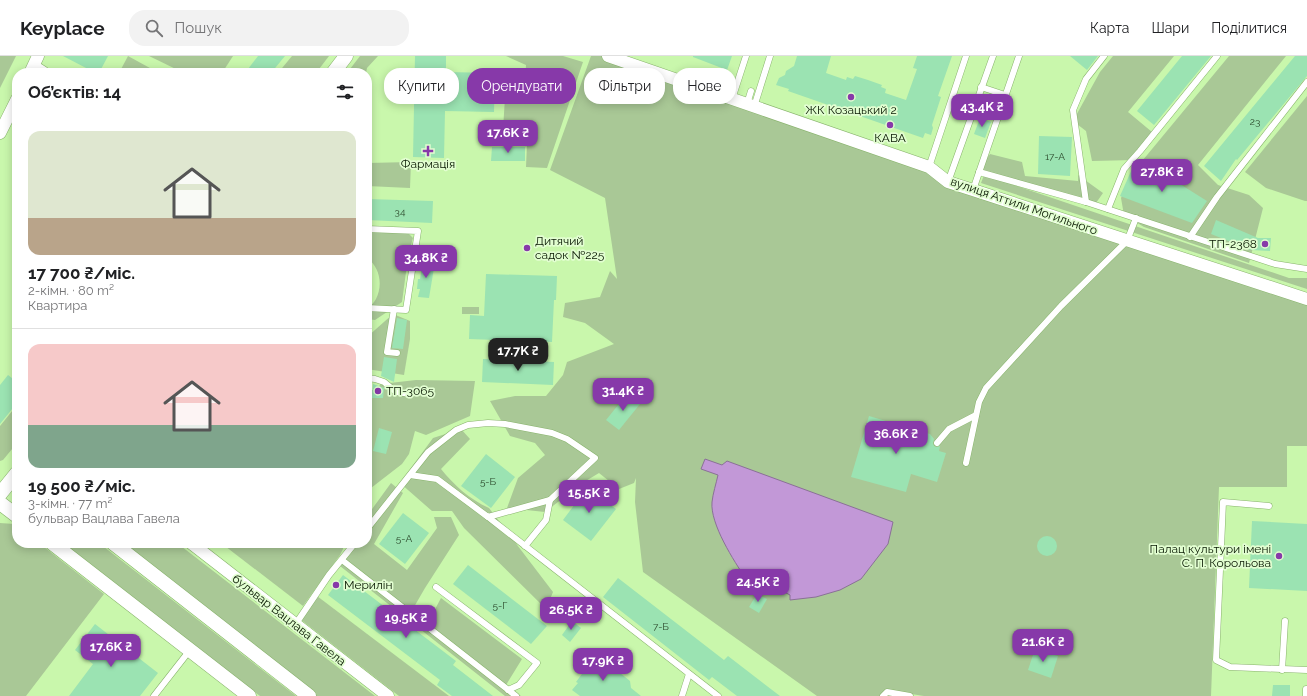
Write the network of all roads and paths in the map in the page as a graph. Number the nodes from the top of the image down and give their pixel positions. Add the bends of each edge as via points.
1 (346, 56) edge
2 (608, 56) edge
3 (746, 56) edge
4 (770, 56) edge
5 (966, 56) edge
6 (993, 56) edge
7 (1019, 56) edge
8 (1104, 56) edge
9 (1218, 56) edge
10 (337, 68) edge
11 (673, 79) edge
12 (1307, 82) edge
13 (736, 87) edge
14 (981, 87) junction
15 (751, 91) dead end
16 (1005, 95) junction
17 (736, 101) edge
18 (750, 106) junction
19 (12, 109) edge
20 (0, 133) edge
21 (929, 168) junction
22 (979, 172) junction
23 (948, 182) junction
24 (973, 190) junction
25 (1086, 202) junction
26 (1108, 209) junction
27 (1136, 218) junction
28 (372, 229) edge
29 (1190, 236) junction
30 (1127, 241) junction
31 (1307, 269) edge
32 (1307, 299) edge
33 (372, 308) edge
34 (394, 309) junction
35 (397, 353) dead end
36 (372, 379) edge
37 (411, 394) dead end
38 (976, 415) junction
39 (937, 443) dead end
40 (966, 463) dead end
41 (410, 475) junction
42 (12, 479) edge
43 (0, 494) edge
44 (550, 500) junction
45 (0, 503) edge
46 (1269, 506) dead end
47 (12, 512) edge
48 (488, 517) junction
49 (372, 522) edge
50 (525, 546) junction
51 (58, 548) edge
52 (119, 548) edge
53 (197, 548) edge
54 (351, 548) edge
55 (342, 560) junction
56 (436, 586) dead end
57 (1285, 622) dead end
58 (295, 624) junction
59 (190, 650) junction
60 (1282, 670) junction
61 (1307, 670) edge
62 (689, 674) junction
63 (1306, 689) edge
64 (508, 690) junction
65 (154, 696) edge
66 (249, 696) edge
67 (309, 696) edge
68 (388, 696) edge
69 (516, 696) edge
70 (682, 696) edge
71 (718, 696) edge
72 (883, 696) edge
73 (910, 696) edge
74 (1306, 696) edge

1 - 10 street
2 - 11 street, вулиця Аттили Могильного
3 - 13 lane
4 - 18 lane
5 - 21 lane
6 - 14 lane
7 - 16 lane
8 - 25 lane via 1086,78 1073,110
9 - 26 lane via 1124,169
12 - 29 lane via 1217,197
14 - 16 lane
14 - 23 lane
15 - 18 lane
16 - 22 lane
17 - 18 street, вулиця Аттили Могильного
18 - 21 street, вулиця Аттили Могильного
19 - 20 street
21 - 23 street, вулиця Аттили Могильного
22 - 24 lane
22 - 25 lane
23 - 24 street, вулиця Аттили Могильного
24 - 30 street, вулиця Аттили Могильного
25 - 26 lane
26 - 27 lane
27 - 29 lane
27 - 30 lane
28 - 34 lane via 418,231 406,310
29 - 31 lane via 1275,264
30 - 32 street, вулиця Аттили Могильного
30 - 38 lane via 1056,312 986,388
33 - 34 lane
34 - 35 lane via 387,352
36 - 37 lane via 384,382 396,392
38 - 39 lane via 949,429
38 - 40 lane
41 - 44 lane via 428,452 456,430 475,424 505,424 552,433 567,439 595,458
41 - 48 lane via 437,479
41 - 49 lane
42 - 43 street
44 - 48 lane
44 - 50 lane via 546,520
45 - 47 street
46 - 60 lane via 1223,502 1216,660 1230,667
48 - 50 lane
50 - 62 lane
51 - 59 street
52 - 67 street
53 - 58 street, бульвар Вацлава Гавела
54 - 55 lane
55 - 58 lane
55 - 64 lane
56 - 64 lane via 537,663 519,684
57 - 60 lane
58 - 68 street, бульвар Вацлава Гавела
59 - 65 lane
59 - 66 street
60 - 61 lane
62 - 70 lane
62 - 71 lane
63 - 74 lane
64 - 69 lane
72 - 73 lane via 887,692

